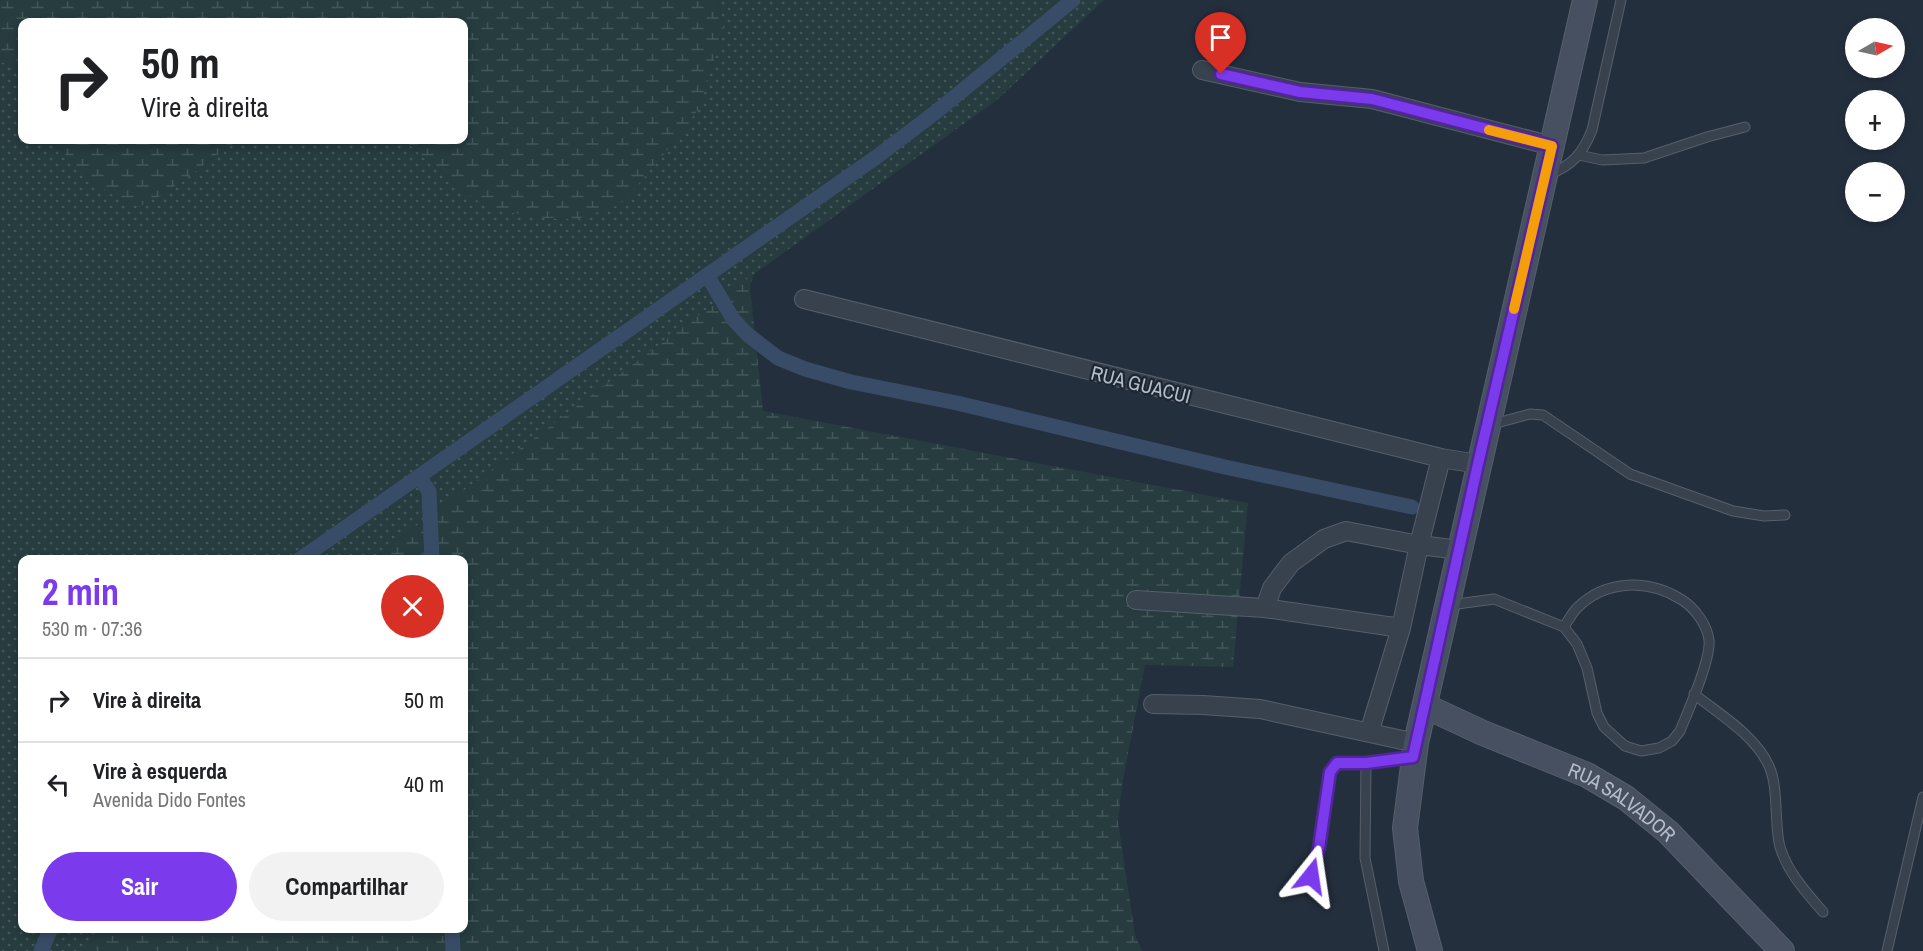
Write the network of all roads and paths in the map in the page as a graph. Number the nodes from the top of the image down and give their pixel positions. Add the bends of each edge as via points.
1 (1585, 0) edge
2 (1621, 0) edge
3 (1202, 70) dead end
4 (1745, 127) dead end
5 (1552, 146) junction
6 (1579, 155) junction
7 (1545, 176) junction
8 (804, 299) dead end
9 (1487, 426) junction
10 (1441, 458) junction
11 (1478, 464) junction
12 (1785, 515) dead end
13 (1419, 545) junction
14 (1460, 550) junction
15 (1136, 600) dead end
16 (1448, 605) junction
17 (1265, 608) junction
18 (1564, 627) junction
19 (1401, 628) junction
20 (1694, 694) junction
21 (1153, 704) dead end
22 (1425, 706) junction
23 (1369, 733) junction
24 (1414, 750) junction
25 (1366, 763) junction
26 (1923, 797) edge
27 (1311, 876) dead end
28 (1823, 912) dead end
29 (1384, 951) edge
30 (1430, 951) edge
31 (1782, 951) edge
32 (1887, 951) edge

1 - 5 street
2 - 6 lane via 1592,130
3 - 5 street via 1300,92 1372,99
4 - 6 lane via 1644,158 1602,160
5 - 7 street
6 - 7 lane via 1562,170
7 - 9 street
8 - 10 street, RUA GUACUI
9 - 11 street
9 - 12 lane via 1530,414 1543,415 1630,474 1733,512
10 - 11 street, RUA GUACUI
10 - 13 street
11 - 14 street
13 - 14 street
13 - 17 street via 1346,531 1324,539 1291,563 1272,588
13 - 19 street
14 - 16 street
15 - 17 street
16 - 18 lane via 1494,599
16 - 22 street
17 - 19 street
18 - 20 lane via 1577,644 1587,668 1596,713 1604,728 1624,746 1641,751 1672,741 1680,731
18 - 20 lane via 1576,608 1604,590 1641,584 1669,592 1687,603 1706,628 1707,658
19 - 23 street
20 - 28 lane via 1751,740 1770,767 1780,846 1795,879
21 - 23 street via 1260,709
22 - 24 street
22 - 31 street, RUA SALVADOR via 1587,775 1626,798 1668,832
23 - 24 street
24 - 25 lane
24 - 30 street via 1405,828 1411,881
25 - 27 lane via 1337,763 1330,772
25 - 29 lane via 1365,858
26 - 32 lane

